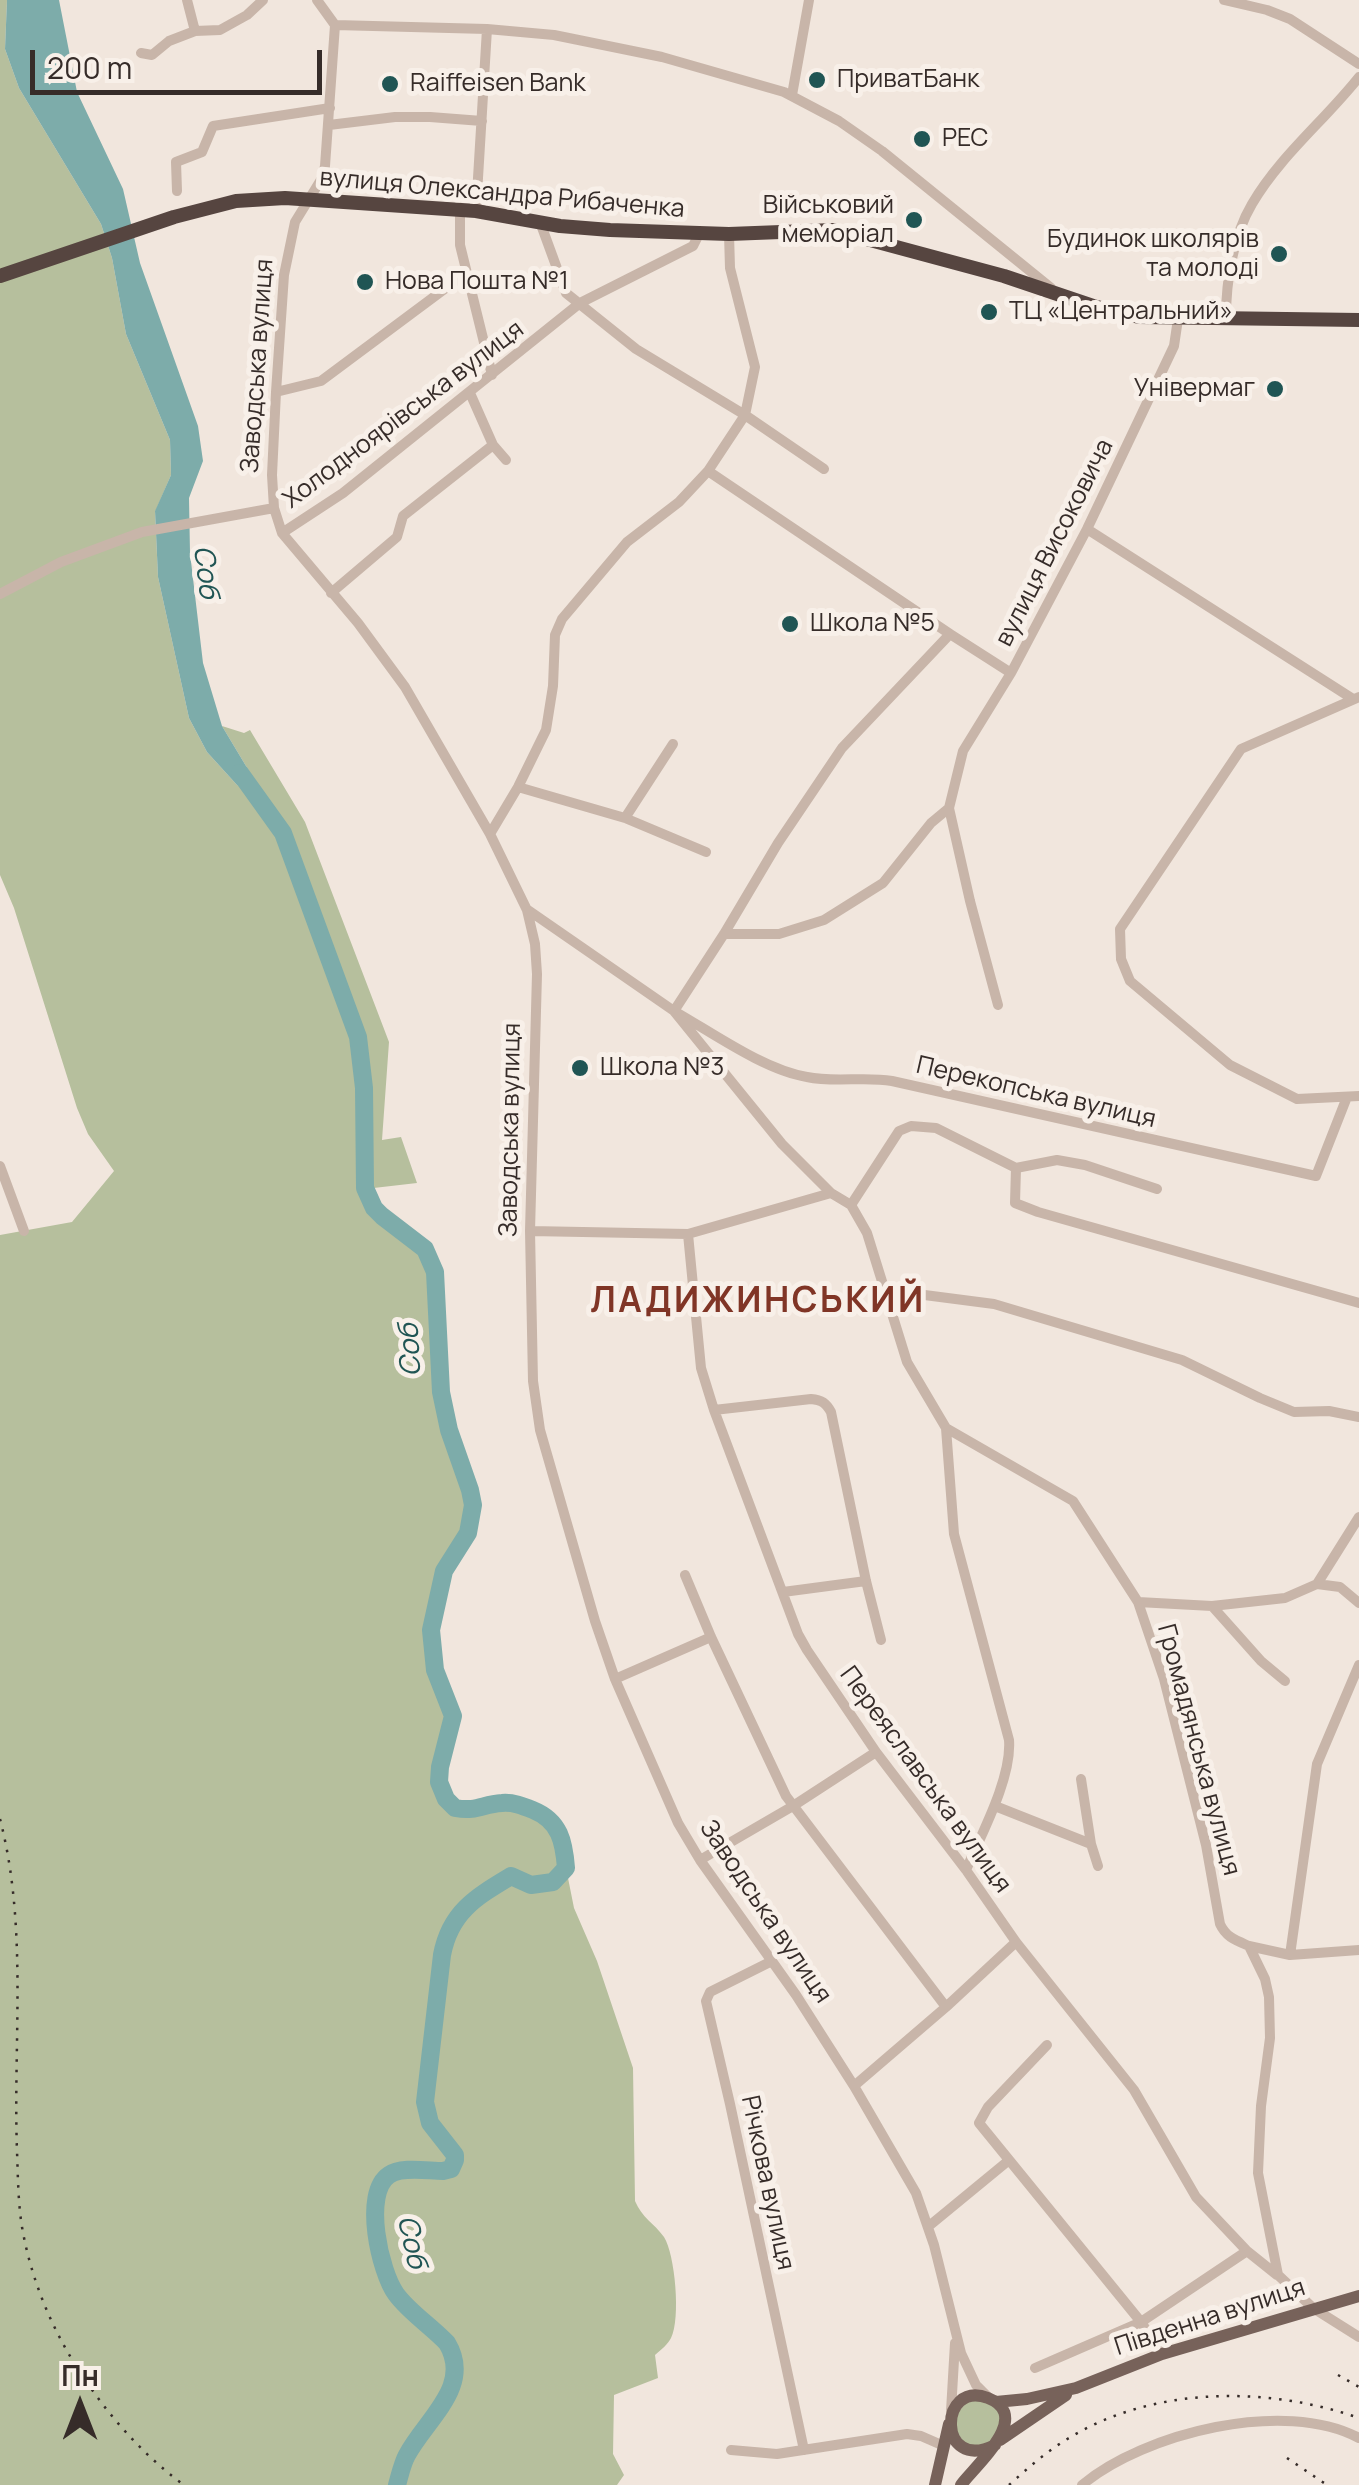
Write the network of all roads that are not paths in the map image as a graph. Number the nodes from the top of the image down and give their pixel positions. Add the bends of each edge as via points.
1 (187, 0) edge
2 (262, 0) edge
3 (318, 0) edge
4 (809, 0) edge
5 (1224, 0) edge
6 (1265, 5) edge
7 (334, 25) junction
8 (487, 30) junction
9 (194, 31) junction
10 (141, 53) dead end
11 (1359, 64) edge
12 (1359, 77) edge
13 (792, 96) junction
14 (330, 108) junction
15 (482, 122) junction
16 (329, 125) junction
17 (177, 191) dead end
18 (307, 200) junction
19 (468, 210) junction
20 (540, 222) junction
21 (699, 234) junction
22 (729, 234) junction
23 (1006, 253) junction
24 (466, 273) junction
25 (0, 276) edge
26 (1004, 276) junction
27 (1059, 295) junction
28 (580, 304) junction
29 (1226, 318) junction
30 (1178, 319) junction
31 (1359, 320) edge
32 (492, 375) junction
33 (276, 392) junction
34 (470, 394) junction
35 (744, 415) junction
36 (493, 445) junction
37 (506, 460) dead end
38 (824, 468) dead end
39 (708, 472) junction
40 (274, 508) junction
41 (1087, 529) junction
42 (282, 532) junction
43 (332, 593) junction
44 (0, 594) edge
45 (950, 634) junction
46 (1011, 673) junction
47 (1356, 698) edge
48 (673, 744) dead end
49 (518, 787) junction
50 (949, 808) junction
51 (625, 818) junction
52 (490, 834) junction
53 (706, 852) dead end
54 (527, 910) junction
55 (724, 934) junction
56 (998, 1005) dead end
57 (674, 1011) junction
58 (1353, 1096) edge
59 (0, 1166) edge
60 (1016, 1168) junction
61 (1157, 1188) dead end
62 (831, 1193) junction
63 (850, 1205) junction
64 (24, 1231) dead end
65 (530, 1231) junction
66 (688, 1234) junction
67 (886, 1290) junction
68 (1359, 1303) edge
69 (714, 1410) junction
70 (1359, 1416) edge
71 (946, 1428) junction
72 (1359, 1517) edge
73 (685, 1575) dead end
74 (866, 1580) junction
75 (1317, 1584) junction
76 (782, 1592) junction
77 (1138, 1602) junction
78 (1359, 1603) edge
79 (1212, 1606) junction
80 (711, 1637) junction
81 (881, 1640) dead end
82 (1359, 1664) edge
83 (615, 1680) junction
84 (1285, 1681) dead end
85 (876, 1752) junction
86 (1081, 1779) dead end
87 (793, 1806) junction
88 (994, 1806) junction
89 (1091, 1844) junction
90 (700, 1860) junction
91 (1098, 1866) dead end
92 (966, 1870) junction
93 (1016, 1942) junction
94 (1249, 1946) junction
95 (1359, 1950) edge
96 (1290, 1955) junction
97 (772, 1961) junction
98 (946, 2007) junction
99 (1047, 2045) dead end
100 (854, 2086) junction
101 (1008, 2161) junction
102 (929, 2226) junction
103 (1247, 2251) junction
104 (1278, 2275) junction
105 (1359, 2296) edge
106 (1312, 2308) junction
107 (1142, 2322) junction
108 (954, 2327) junction
109 (1359, 2337) edge
110 (1162, 2354) junction
111 (1035, 2368) dead end
112 (1076, 2388) junction
113 (992, 2400) junction
114 (950, 2418) junction
115 (1359, 2438) edge
116 (998, 2442) junction
117 (944, 2446) junction
118 (731, 2450) dead end
119 (804, 2450) junction
120 (935, 2485) edge
121 (961, 2485) edge
122 (1082, 2485) edge

1 - 9 street
2 - 9 street via 220,30
3 - 7 street
4 - 13 street
5 - 6 street
6 - 11 street
7 - 8 street
7 - 14 street, Заводська вулиця
8 - 13 street via 649,54
8 - 15 street
9 - 10 street via 152,55
12 - 29 street via 1254,201 1226,289
13 - 23 street via 882,152
14 - 16 street, Заводська вулиця
14 - 17 street via 213,126 202,152 176,162
15 - 16 street via 395,116
15 - 19 street
16 - 18 street, Заводська вулиця via 322,178
18 - 19 highway, вулиця Олександра Рибаченка
18 - 25 highway, вулиця Олександра Рибаченка via 236,201
18 - 33 street, Заводська вулиця via 295,222 284,275
19 - 20 highway, вулиця Олександра Рибаченка
19 - 24 street via 460,245
20 - 21 highway, вулиця Олександра Рибаченка
20 - 28 street via 566,293
21 - 22 highway, вулиця Олександра Рибаченка
21 - 28 street, Холодноярівська вулиця via 692,246
22 - 26 highway, вулиця Олександра Рибаченка via 840,232
22 - 35 street via 730,268 755,367
23 - 26 street
23 - 27 street
24 - 32 street
24 - 33 street via 321,380
26 - 27 highway, вулиця Олександра Рибаченка
27 - 30 highway, вулиця Олександра Рибаченка via 1138,317
28 - 32 street, Холодноярівська вулиця
28 - 35 street via 636,349
29 - 30 highway, вулиця Олександра Рибаченка
29 - 31 highway, вулиця Олександра Рибаченка
30 - 41 street, вулиця Високовича via 1174,346
32 - 34 street, Холодноярівська вулиця
33 - 40 street, Заводська вулиця
34 - 36 street
34 - 42 street, Холодноярівська вулиця
35 - 38 street
35 - 39 street
36 - 37 street
36 - 43 street via 403,516 396,537
39 - 45 street, вулиця Високовича
39 - 49 street via 627,542 562,619 546,730
40 - 42 street, Заводська вулиця
40 - 44 street via 142,532
41 - 46 street, вулиця Високовича
41 - 47 street
42 - 43 street, Заводська вулиця
43 - 52 street, Заводська вулиця via 406,686
45 - 46 street, вулиця Високовича
45 - 55 street via 842,748
46 - 50 street via 963,751
47 - 58 street via 1241,749 1120,929 1130,981 1230,1065 1297,1100
48 - 51 street
49 - 51 street
49 - 52 street
50 - 55 street via 883,883 824,920 779,934
50 - 56 street
51 - 53 street
52 - 54 street, Заводська вулиця
54 - 57 street
54 - 65 street, Заводська вулиця via 537,974
55 - 57 street
57 - 58 street, Перекопська вулиця via 790,1074 830,1081 878,1078 1316,1176
57 - 62 street via 768,1129
59 - 64 street
60 - 61 street via 1056,1160 1085,1164
60 - 63 street via 936,1128 911,1126 899,1132
60 - 68 street via 1016,1203 1038,1212
62 - 63 street
62 - 66 street
63 - 67 street, Громадянська вулиця via 868,1233
65 - 66 street
65 - 83 street, Заводська вулиця via 537,1413
66 - 69 street, Переяславська вулиця via 701,1368
67 - 70 street via 994,1304 1182,1360 1294,1412
67 - 71 street, Громадянська вулиця via 907,1362
69 - 74 street via 812,1399 827,1405
69 - 76 street, Переяславська вулиця
71 - 77 street, Громадянська вулиця via 1073,1501
71 - 88 street via 954,1534 1009,1740
72 - 75 street
73 - 80 street
74 - 76 street
74 - 81 street
75 - 78 street via 1340,1588
75 - 79 street via 1285,1598
76 - 85 street, Переяславська вулиця via 807,1650
77 - 79 street
77 - 94 street, Громадянська вулиця via 1164,1678 1220,1924 1230,1938
79 - 84 street
80 - 83 street
80 - 87 street
82 - 96 street via 1317,1764
83 - 90 street, Заводська вулиця
85 - 87 street
85 - 92 street, Переяславська вулиця
86 - 89 street
87 - 90 street
87 - 98 street
88 - 89 street
88 - 92 street
89 - 91 street
90 - 97 street, Заводська вулиця
92 - 93 street, Переяславська вулиця
93 - 98 street
93 - 103 street, Переяславська вулиця via 1124,2075 1196,2197
94 - 96 street
94 - 104 street, Громадянська вулиця via 1269,1997 1258,2174
95 - 96 street
97 - 100 street, Заводська вулиця
97 - 119 street, Річкова вулиця via 710,1992 706,2001
98 - 100 street
99 - 101 street via 979,2123
100 - 102 street, Заводська вулиця
101 - 102 street
101 - 107 street
102 - 108 street, Заводська вулиця
103 - 104 street, Переяславська вулиця
103 - 107 street
104 - 106 street
105 - 106 main road, Південна вулиця
106 - 109 street
106 - 110 main road, Південна вулиця
107 - 110 street
107 - 111 street
108 - 113 street, Заводська вулиця via 968,2372
108 - 114 street, Заводська вулиця
110 - 112 main road, Південна вулиця
112 - 113 main road, Південна вулиця
112 - 116 main road, Південна вулиця
113 - 114 main road via 972,2396
113 - 116 main road via 1004,2415
114 - 116 main road via 961,2446 978,2451
114 - 117 main road, Заводська вулиця
115 - 122 street via 1328,2427 1255,2421 1133,2453
116 - 121 main road
117 - 119 street via 907,2434
117 - 120 main road, Заводська вулиця
118 - 119 street

